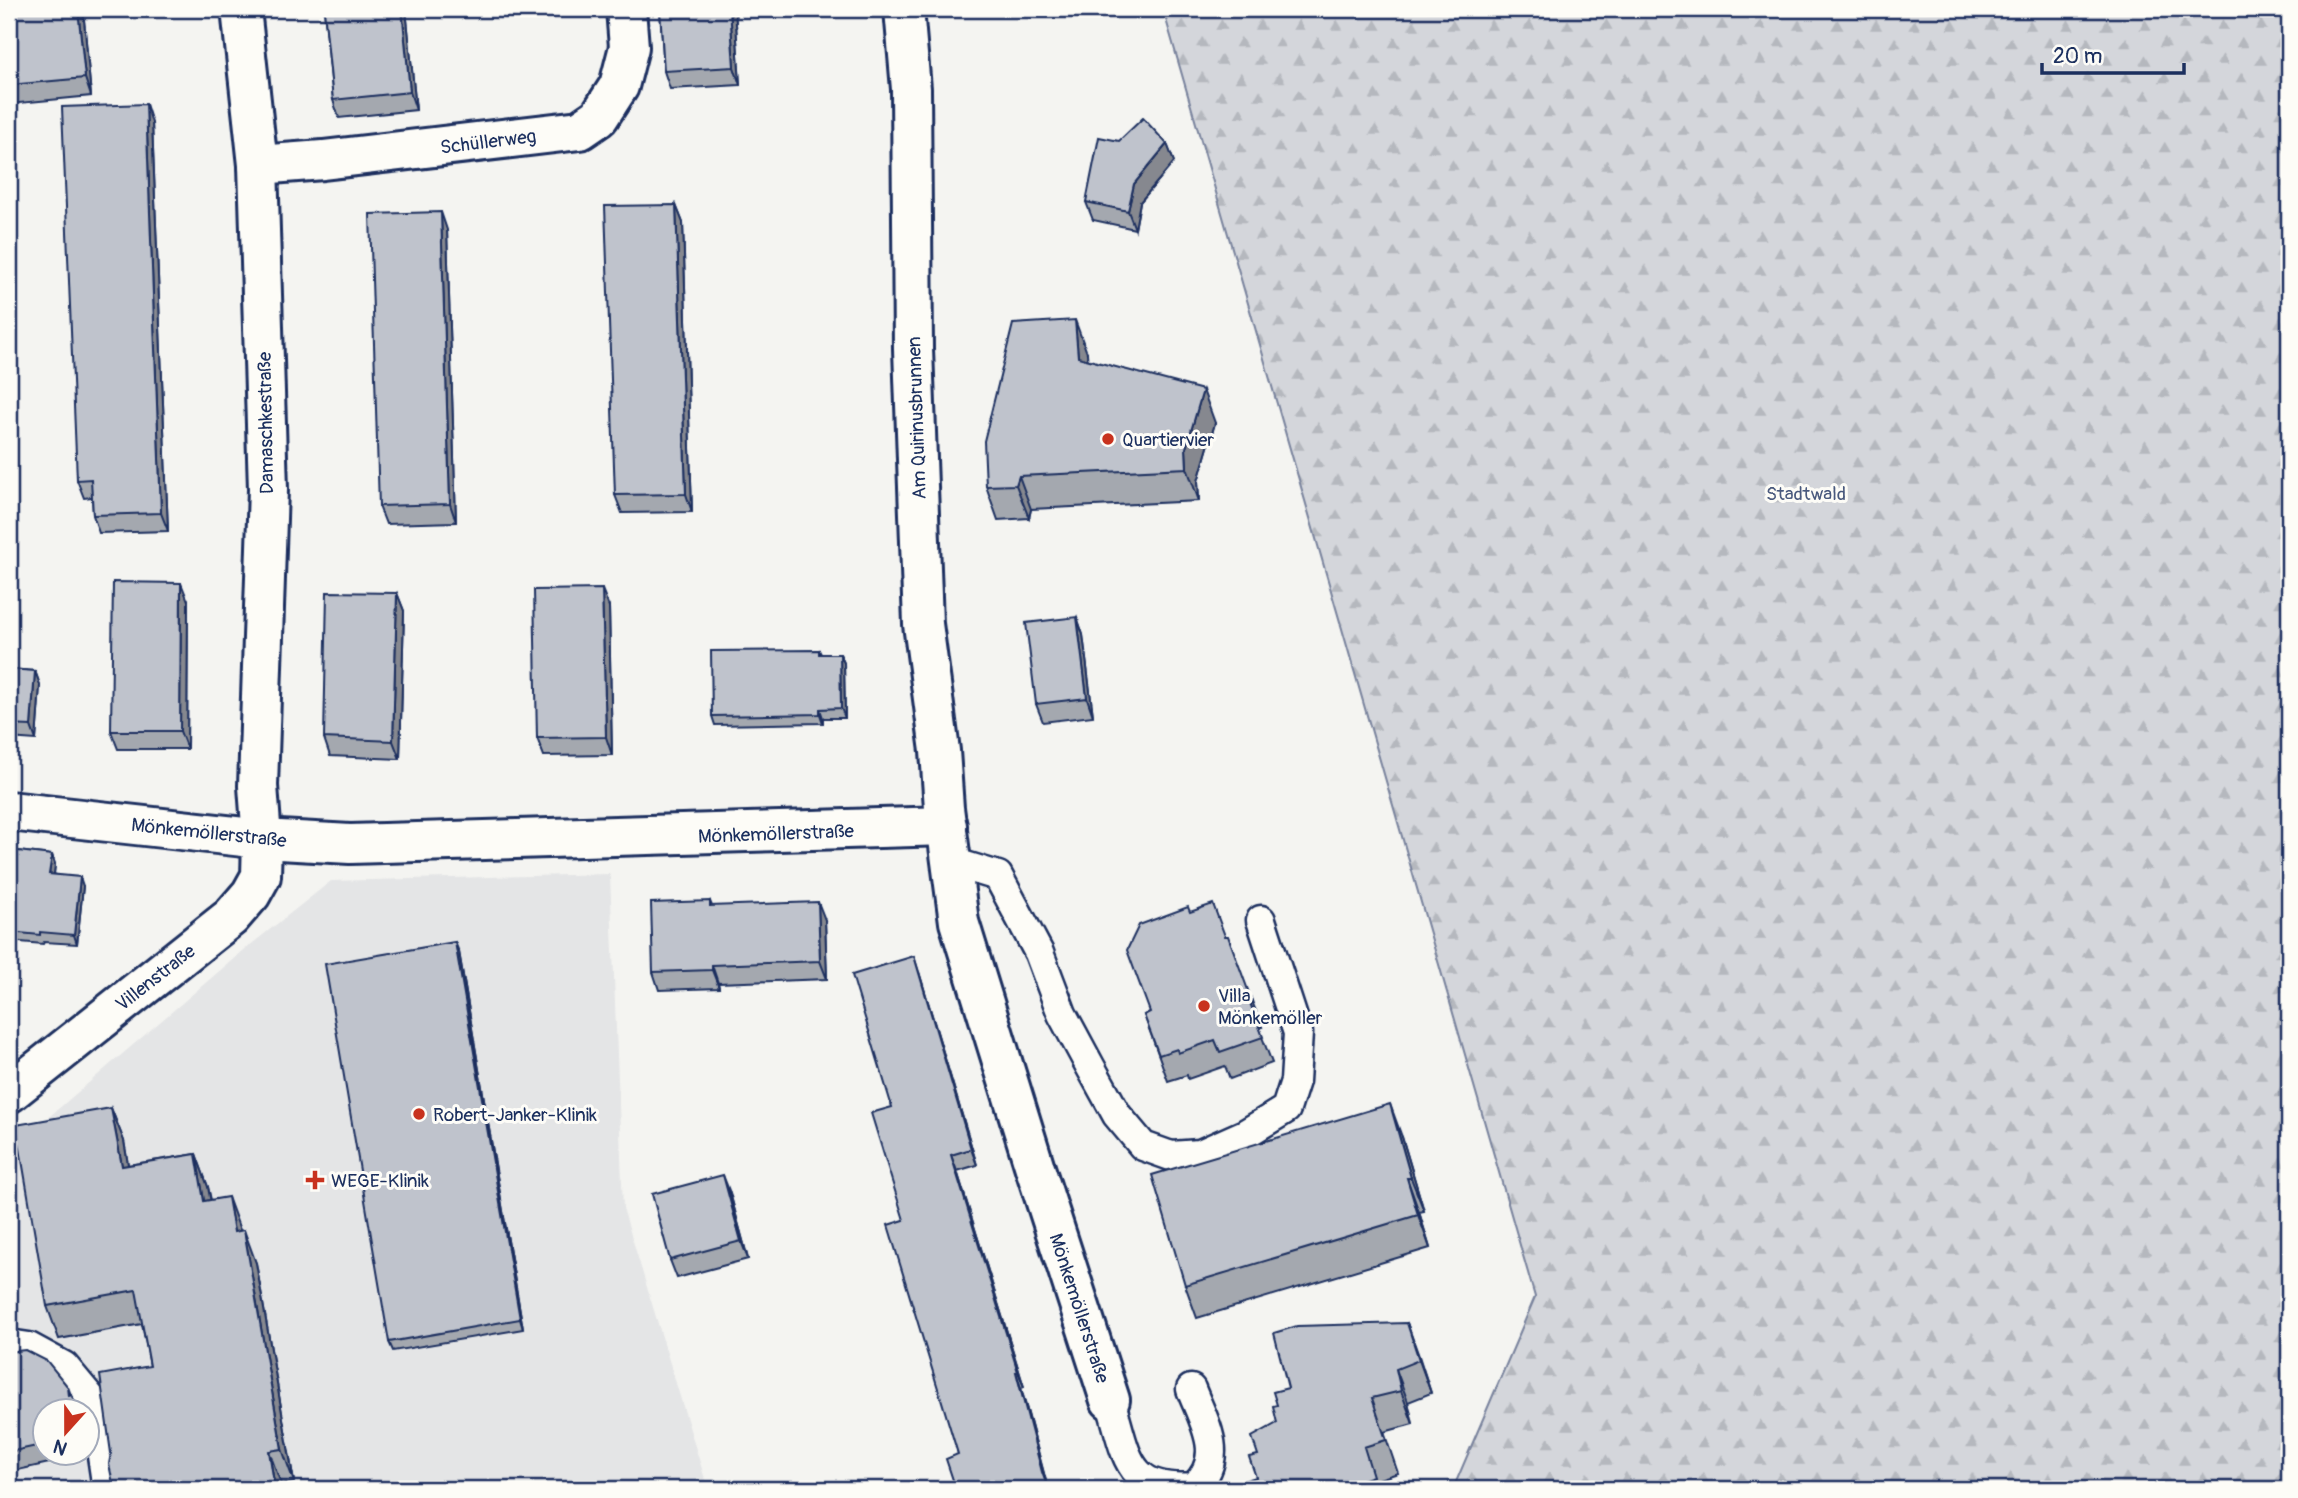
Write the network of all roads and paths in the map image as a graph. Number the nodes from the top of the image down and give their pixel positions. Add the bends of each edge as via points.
1 (241, 9) edge
2 (626, 9) edge
3 (904, 9) edge
4 (258, 165) junction
5 (9, 811) edge
6 (262, 839) junction
7 (949, 844) junction
8 (1261, 920) dead end
9 (9, 1093) edge
10 (9, 1344) edge
11 (1191, 1389) dead end
12 (1110, 1400) joint
13 (107, 1489) edge

1 - 4 street, Damaschkestraße
2 - 4 street, Schüllerweg via 629,47 619,86 599,117 580,130
3 - 7 street, Am Quirinusbrunnen via 911,89 913,349 923,624
4 - 6 street, Damaschkestraße via 268,489 258,786
5 - 6 street, Mönkemöllerstraße
6 - 7 street, Mönkemöllerstraße via 350,844
6 - 9 street, Villenstraße via 261,876 231,917
7 - 8 lane via 998,876 1039,953 1062,1014 1117,1115 1143,1146 1171,1156 1200,1154 1286,1109 1295,1080 1298,1032
7 - 12 street, Mönkemöllerstraße via 959,922
10 - 13 lane via 29,1347 64,1366 94,1402
11 - 12 lane via 1212,1455 1194,1487 1163,1487 1135,1473

